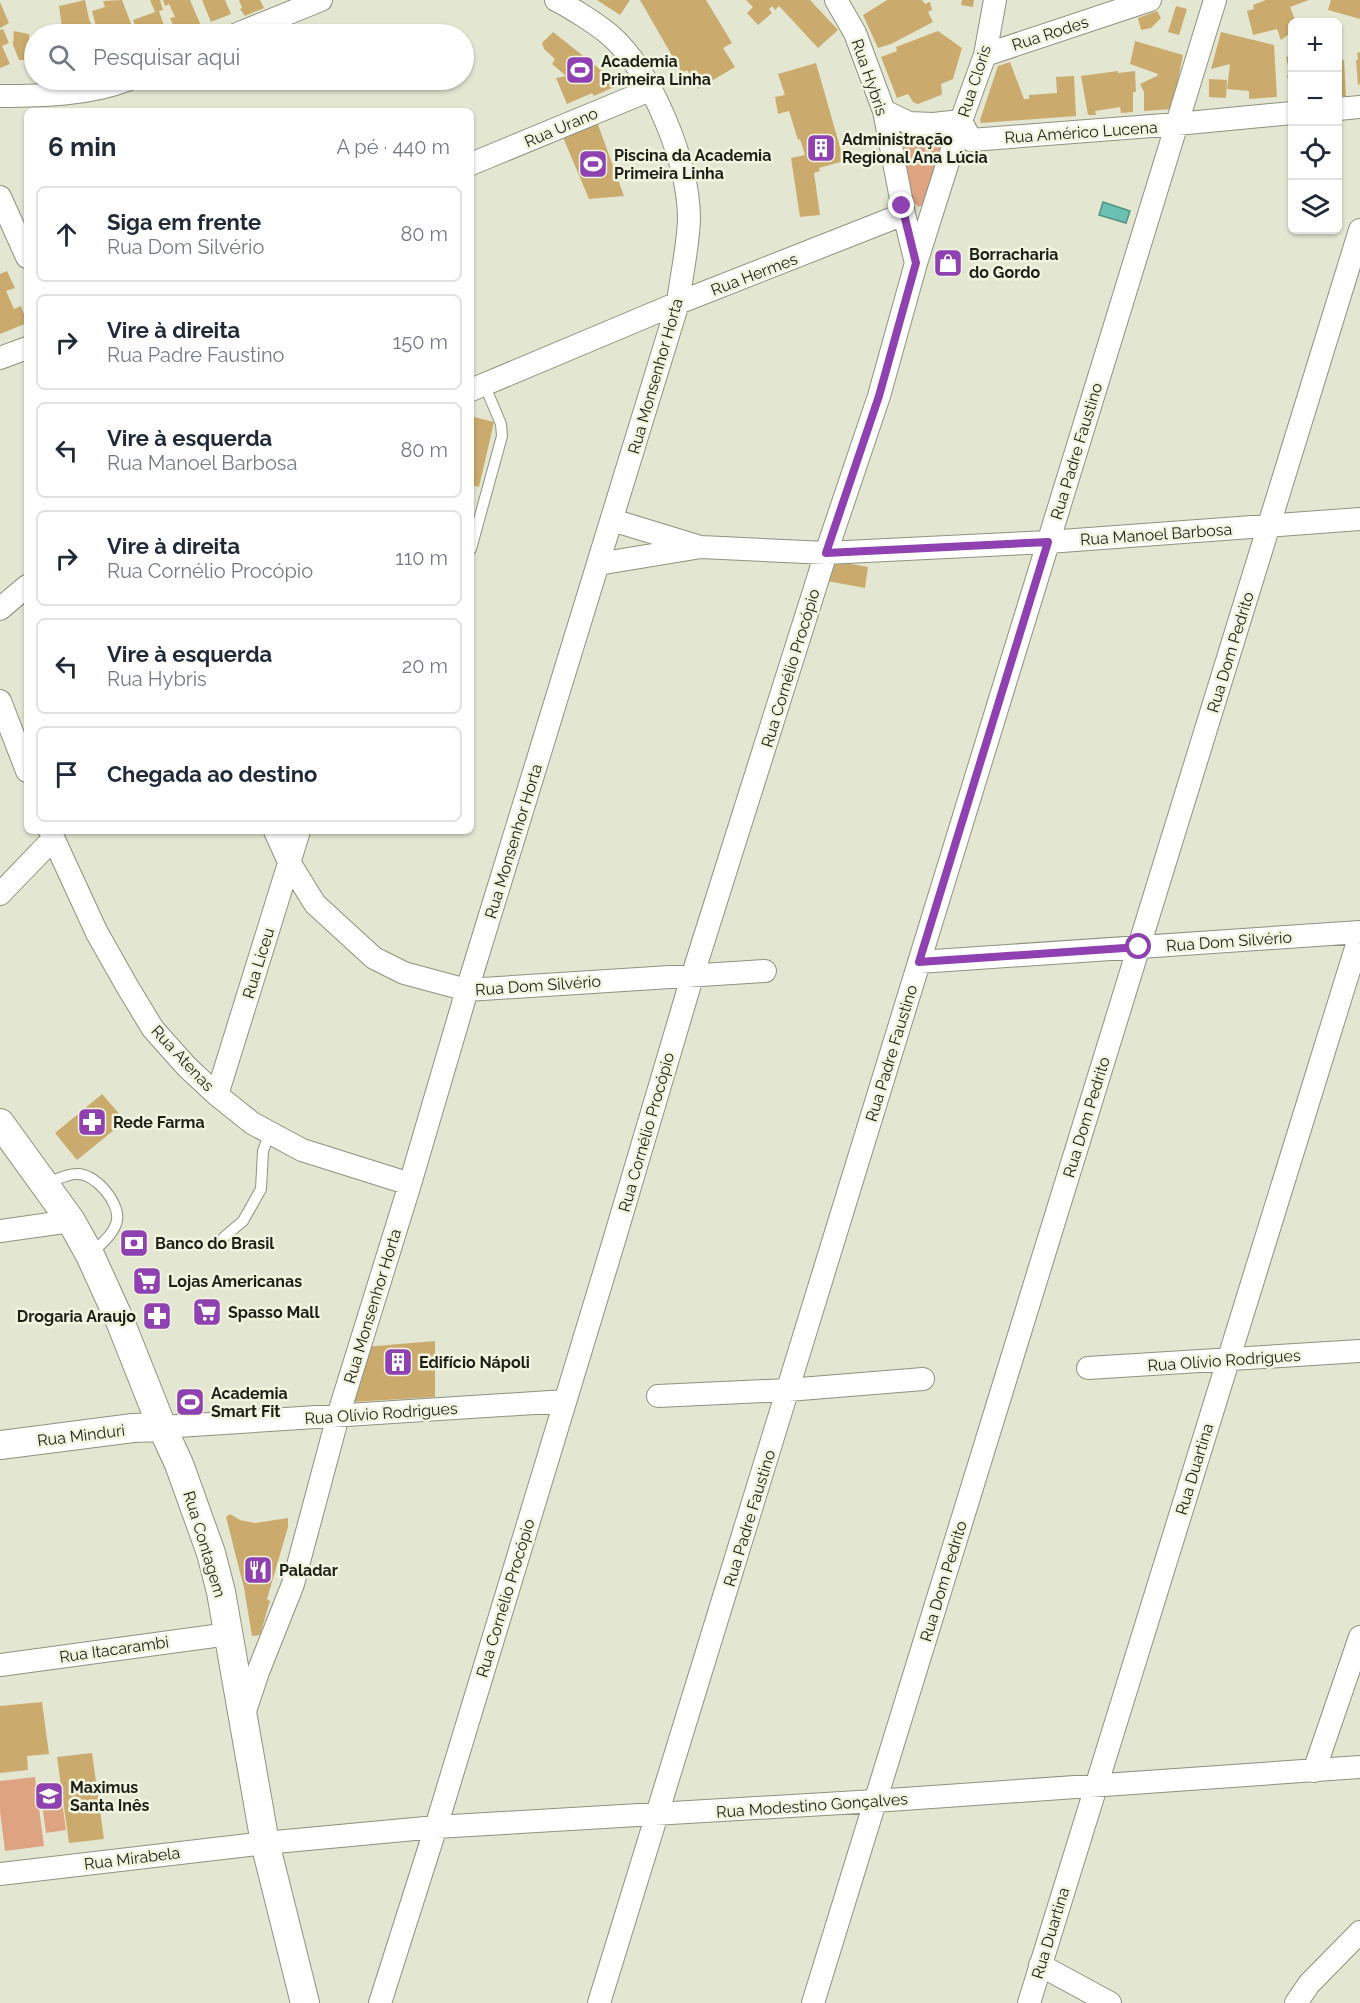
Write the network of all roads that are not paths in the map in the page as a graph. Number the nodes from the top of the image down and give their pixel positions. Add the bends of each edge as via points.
1 (321, 0) edge
2 (556, 0) edge
3 (836, 0) edge
4 (995, 0) edge
5 (1150, 0) edge
6 (1215, 0) edge
7 (262, 24) edge
8 (985, 55) junction
9 (90, 90) edge
10 (650, 90) junction
11 (0, 96) edge
12 (1360, 107) edge
13 (1342, 109) edge
14 (884, 111) junction
15 (1288, 113) edge
16 (962, 121) junction
17 (1177, 124) junction
18 (474, 163) edge
19 (0, 197) edge
20 (904, 214) junction
21 (1360, 230) edge
22 (24, 249) edge
23 (916, 263) junction
24 (678, 303) junction
25 (24, 349) edge
26 (0, 358) edge
27 (477, 387) edge
28 (1360, 519) edge
29 (612, 520) junction
30 (1269, 526) junction
31 (474, 538) edge
32 (1048, 542) junction
33 (701, 547) junction
34 (826, 553) junction
35 (598, 564) junction
36 (24, 589) edge
37 (0, 609) edge
38 (0, 701) edge
39 (24, 763) edge
40 (276, 834) edge
41 (298, 834) edge
42 (51, 835) edge
43 (289, 862) junction
44 (0, 894) edge
45 (1360, 933) edge
46 (1139, 947) junction
47 (919, 962) junction
48 (765, 971) dead end
49 (693, 974) junction
50 (467, 990) junction
51 (217, 1095) junction
52 (0, 1123) edge
53 (270, 1132) junction
54 (44, 1184) junction
55 (410, 1184) junction
56 (71, 1221) junction
57 (0, 1231) edge
58 (224, 1238) dead end
59 (90, 1255) junction
60 (1360, 1351) edge
61 (1228, 1359) junction
62 (1088, 1368) dead end
63 (923, 1378) dead end
64 (788, 1390) junction
65 (658, 1396) dead end
66 (565, 1401) junction
67 (338, 1416) junction
68 (162, 1427) junction
69 (0, 1445) edge
70 (229, 1634) junction
71 (1360, 1637) edge
72 (0, 1665) edge
73 (243, 1717) junction
74 (1360, 1767) edge
75 (1314, 1771) junction
76 (1096, 1787) junction
77 (875, 1802) junction
78 (657, 1815) junction
79 (436, 1827) junction
80 (265, 1843) junction
81 (0, 1874) edge
82 (1360, 1932) edge
83 (1040, 1965) junction
84 (305, 2003) edge
85 (380, 2003) edge
86 (599, 2003) edge
87 (813, 2003) edge
88 (1029, 2003) edge
89 (1110, 2003) edge
90 (1296, 2003) edge

1 - 7 street
2 - 10 street, Rua Monsenhor Horta via 610,35
3 - 14 street, Rua Hybris via 855,33
4 - 8 street, Rua Cloris
5 - 8 street, Rua Rodes
6 - 17 street, Rua Padre Faustino
8 - 16 street, Rua Cloris
9 - 11 street
10 - 18 street, Rua Urano
10 - 24 street, Rua Monsenhor Horta via 669,128 686,183 689,218
12 - 13 street
14 - 16 street via 909,123
14 - 20 street, Rua Hybris
15 - 17 street, Rua Américo Lucena
16 - 17 street, Rua Américo Lucena via 971,140
16 - 23 street, Rua Cloris
17 - 32 street, Rua Padre Faustino
19 - 22 street
20 - 23 street, Rua Hybris
20 - 24 street, Rua Hermes
21 - 30 street, Rua Dom Pedrito
23 - 34 street, Rua Cornélio Procópio via 879,396
24 - 27 street, Rua Hermes
24 - 29 street, Rua Monsenhor Horta
25 - 26 street
27 - 31 lane via 501,424 502,436
28 - 30 street, Rua Manoel Barbosa
29 - 33 street, Rua Manoel Barbosa
29 - 35 street, Rua Monsenhor Horta
30 - 32 street, Rua Manoel Barbosa
30 - 46 street, Rua Dom Pedrito
32 - 34 street, Rua Manoel Barbosa
32 - 47 street, Rua Padre Faustino
33 - 34 street, Rua Manoel Barbosa
33 - 35 street, Rua Manoel Barbosa
34 - 49 street, Rua Cornélio Procópio
35 - 50 street, Rua Monsenhor Horta
36 - 37 street
38 - 39 street
40 - 43 street, Rua Dom Silvério
41 - 43 street, Rua Liceu
42 - 44 street
42 - 51 street, Rua Atenas via 97,933 153,1029
43 - 50 street, Rua Dom Silvério via 315,904 375,958 404,972
43 - 51 street, Rua Liceu
45 - 46 street, Rua Dom Silvério
45 - 61 street, Rua Duartina
46 - 47 street, Rua Dom Silvério
46 - 77 street, Rua Dom Pedrito
47 - 64 street, Rua Padre Faustino
48 - 49 street, Rua Dom Silvério
49 - 50 street, Rua Dom Silvério
49 - 66 street, Rua Cornélio Procópio
50 - 55 street, Rua Monsenhor Horta
51 - 53 street, Rua Atenas via 252,1124
52 - 54 street, Rua Contagem
53 - 55 street, Rua Atenas via 302,1150
53 - 58 lane via 263,1151 261,1189 243,1221
54 - 56 street, Rua Contagem
54 - 59 lane via 85,1175 102,1187 113,1202 118,1217 112,1232
55 - 67 street, Rua Monsenhor Horta
56 - 57 street
56 - 59 street, Rua Contagem
59 - 68 street, Rua Contagem
60 - 61 street, Rua Olívio Rodrigues
61 - 62 street, Rua Olívio Rodrigues
61 - 76 street, Rua Duartina
63 - 64 street
64 - 65 street
64 - 78 street, Rua Padre Faustino
66 - 67 street, Rua Olívio Rodrigues
66 - 79 street, Rua Cornélio Procópio
67 - 68 street, Rua Olívio Rodrigues
67 - 73 street, Rua Monsenhor Horta via 293,1584
68 - 69 street, Rua Minduri
68 - 70 street, Rua Contagem via 212,1553
70 - 72 street, Rua Itacarambi
70 - 73 street, Rua Contagem
71 - 75 street
73 - 80 street, Rua Contagem
74 - 75 street, Rua Modestino Gonçalves
75 - 76 street, Rua Modestino Gonçalves
76 - 77 street, Rua Modestino Gonçalves
76 - 83 street, Rua Duartina
77 - 78 street, Rua Modestino Gonçalves
77 - 87 street, Rua Dom Pedrito
78 - 79 street, Rua Modestino Gonçalves
78 - 86 street, Rua Padre Faustino
79 - 80 street, Rua Modestino Gonçalves
79 - 85 street, Rua Cornélio Procópio
80 - 81 street, Rua Mirabela
80 - 84 street, Rua Contagem
82 - 90 street via 1309,1984
83 - 88 street, Rua Duartina
83 - 89 street

